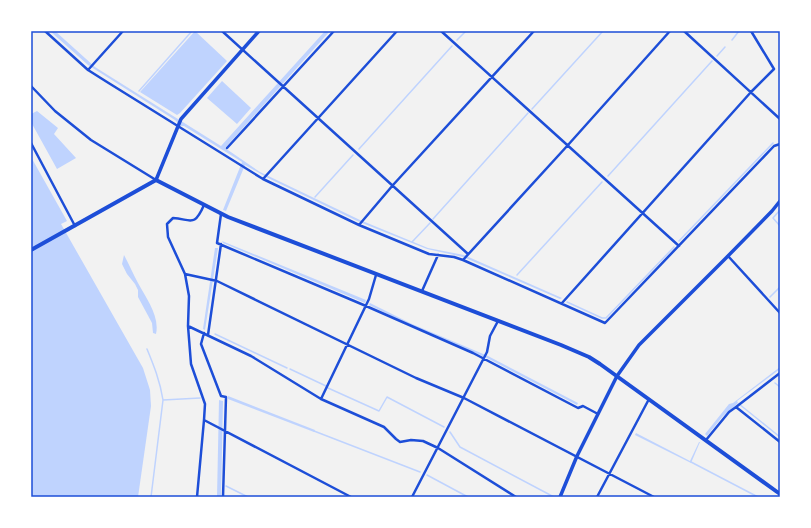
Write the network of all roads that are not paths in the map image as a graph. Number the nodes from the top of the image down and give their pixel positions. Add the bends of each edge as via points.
1 (45, 31) edge
2 (124, 31) edge
3 (222, 31) edge
4 (259, 31) edge
5 (334, 31) edge
6 (397, 31) edge
7 (441, 31) edge
8 (534, 31) edge
9 (670, 31) edge
10 (684, 31) edge
11 (751, 31) edge
12 (243, 49) junction
13 (89, 69) junction
14 (492, 77) junction
15 (31, 86) edge
16 (283, 86) junction
17 (751, 92) junction
18 (318, 117) junction
19 (780, 119) edge
20 (178, 126) junction
21 (31, 143) edge
22 (568, 145) junction
23 (779, 145) edge
24 (227, 148) dead end
25 (780, 149) edge
26 (264, 178) junction
27 (156, 180) junction
28 (393, 185) junction
29 (780, 201) edge
30 (204, 205) junction
31 (642, 212) junction
32 (221, 214) junction
33 (361, 223) junction
34 (75, 226) junction
35 (221, 244) junction
36 (679, 246) junction
37 (31, 250) edge
38 (468, 254) junction
39 (438, 255) junction
40 (728, 256) junction
41 (464, 259) junction
42 (185, 274) junction
43 (376, 274) junction
44 (215, 281) junction
45 (422, 292) junction
46 (562, 303) junction
47 (366, 306) junction
48 (780, 313) edge
49 (498, 321) junction
50 (188, 326) junction
51 (204, 333) junction
52 (208, 335) junction
53 (347, 344) junction
54 (484, 358) junction
55 (780, 373) edge
56 (617, 376) junction
57 (464, 398) junction
58 (321, 399) junction
59 (649, 399) junction
60 (738, 406) junction
61 (598, 414) junction
62 (204, 420) junction
63 (224, 430) junction
64 (706, 440) junction
65 (780, 442) edge
66 (438, 448) junction
67 (577, 456) junction
68 (609, 473) junction
69 (780, 494) edge
70 (197, 497) edge
71 (223, 497) edge
72 (352, 497) edge
73 (412, 497) edge
74 (516, 497) edge
75 (560, 497) edge
76 (597, 497) edge
77 (654, 497) edge

1 - 13 street
2 - 13 street
3 - 12 street
4 - 12 street
5 - 16 street
6 - 18 street
7 - 14 street
8 - 14 street
9 - 22 street
10 - 17 street
11 - 17 street via 774,70
12 - 16 street
12 - 20 street via 181,119
13 - 20 street
14 - 22 street
14 - 28 street
15 - 27 street via 55,111 91,140
16 - 18 street
16 - 24 street
17 - 19 street
17 - 31 street
18 - 26 street
18 - 28 street
20 - 26 street
20 - 27 street
21 - 34 street
22 - 31 street
22 - 38 street
23 - 25 street
23 - 36 street via 774,146
26 - 33 street
27 - 30 main road
27 - 34 main road
28 - 33 street
28 - 38 street
29 - 40 street
30 - 32 main road
30 - 42 street via 200,215 193,220 172,218 167,224 168,237
31 - 36 street
31 - 46 street
32 - 35 street via 217,243
32 - 43 main road
33 - 39 street via 429,254
34 - 37 main road
35 - 44 street
35 - 47 street
36 - 46 street via 605,323
38 - 41 street
39 - 41 street
39 - 45 street
40 - 48 street
40 - 56 street via 639,345
41 - 46 street
42 - 44 street
42 - 50 street via 189,296
43 - 45 main road
43 - 47 street
44 - 52 street
44 - 53 street
45 - 49 main road
47 - 53 street
47 - 54 street
49 - 54 street via 490,336
49 - 56 main road via 589,357
50 - 51 street
50 - 62 street via 190,364 205,404
51 - 52 street
51 - 63 street via 201,344 221,396 226,397
52 - 58 street via 251,356
53 - 57 street
53 - 58 street
54 - 57 street
54 - 61 street via 578,408 583,406
55 - 60 street
56 - 59 main road
56 - 61 street
57 - 66 street
57 - 67 street
58 - 66 street via 384,427 400,442 411,440
59 - 64 main road
59 - 68 street
60 - 64 street via 729,412
60 - 65 street
61 - 67 street
62 - 63 street
62 - 70 street
63 - 71 street
63 - 72 street
64 - 69 main road
66 - 73 street
66 - 74 street
67 - 68 street
67 - 75 street
68 - 76 street
68 - 77 street

